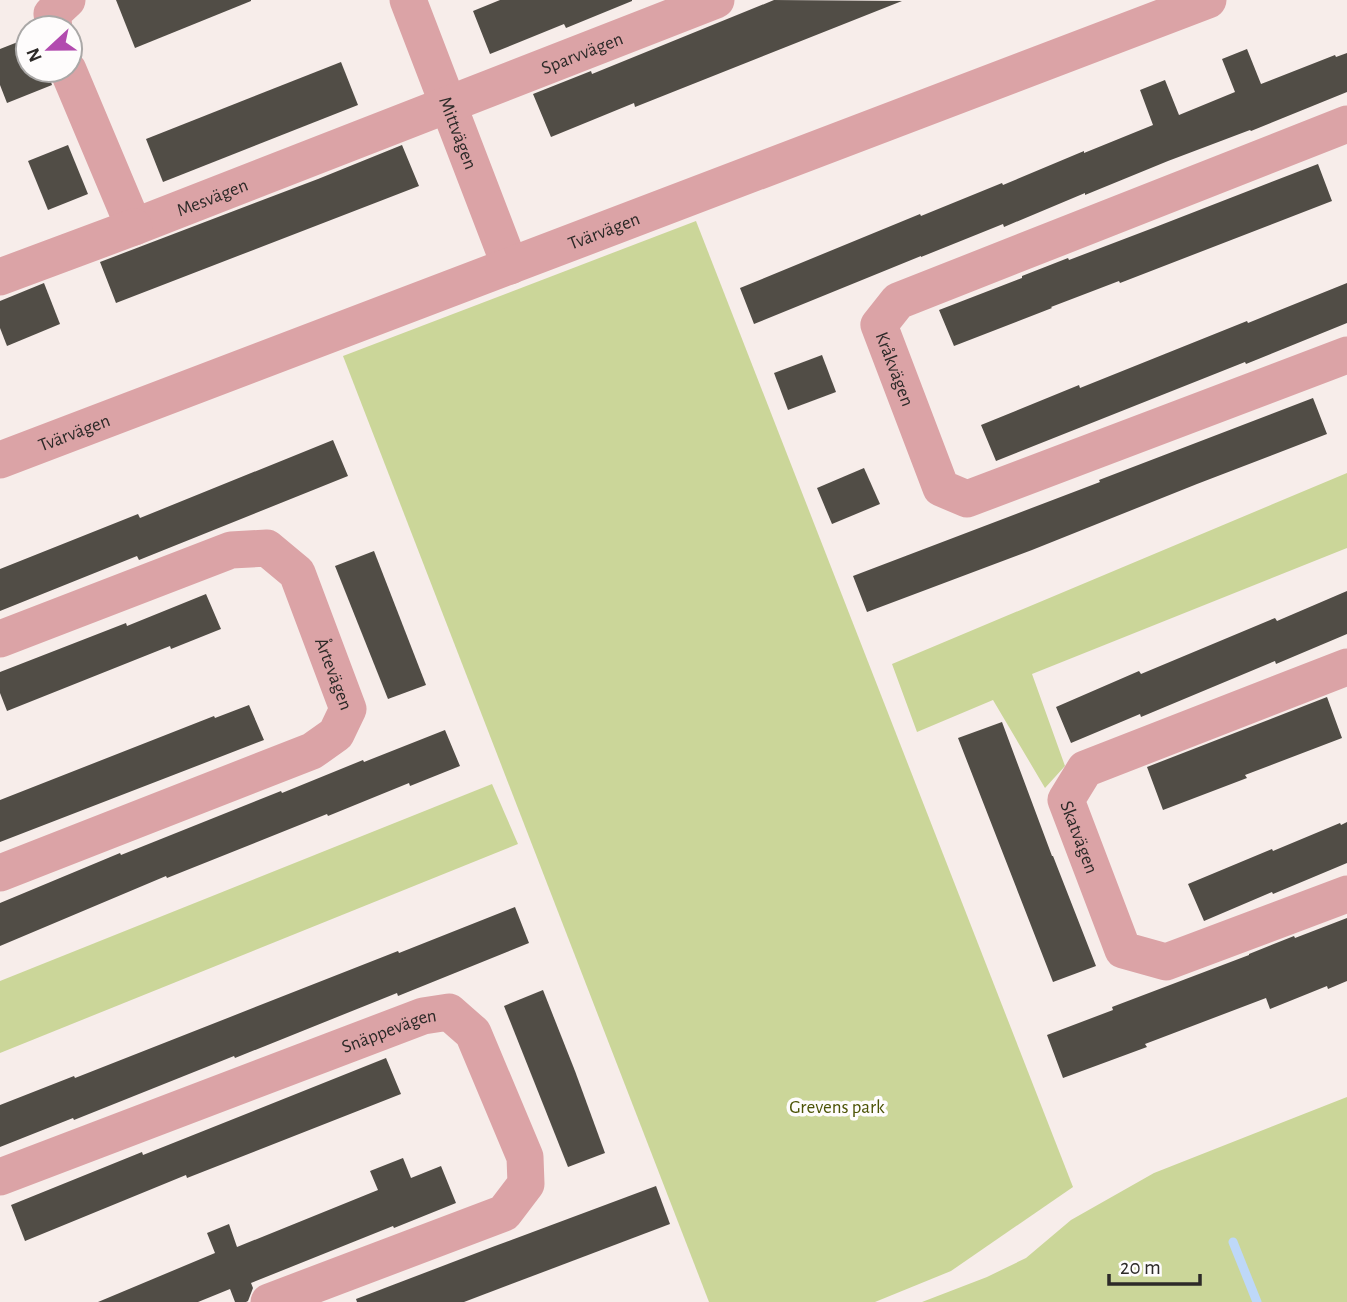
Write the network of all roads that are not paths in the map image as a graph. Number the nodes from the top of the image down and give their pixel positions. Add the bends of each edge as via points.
1 (67, 0) edge
2 (408, 0) edge
3 (716, 0) edge
4 (1208, 0) edge
5 (52, 14) edge
6 (74, 84) edge
7 (448, 105) junction
8 (1347, 124) edge
9 (134, 228) junction
10 (510, 266) junction
11 (0, 277) edge
12 (1347, 355) edge
13 (0, 460) edge
14 (0, 639) edge
15 (1347, 667) edge
16 (0, 873) edge
17 (1347, 894) edge
18 (0, 1177) edge
19 (269, 1302) edge

1 - 5 street
2 - 7 street, Mittvägen
3 - 7 street, Sparvvägen
4 - 10 street, Tvärvägen
6 - 9 street
7 - 9 street, Mesvägen
7 - 10 street, Mittvägen
8 - 12 street, Kråkvägen via 898,301 879,325 942,488 967,499
9 - 11 street, Mesvägen
10 - 13 street, Tvärvägen
14 - 16 street, Årtevägen via 231,550 267,548 297,573 348,709 336,734 312,751
15 - 17 street, Skatvägen via 1085,769 1066,800 1123,950 1166,962
18 - 19 street, Snäppevägen via 423,1016 449,1012 473,1033 525,1157 526,1184 504,1213

